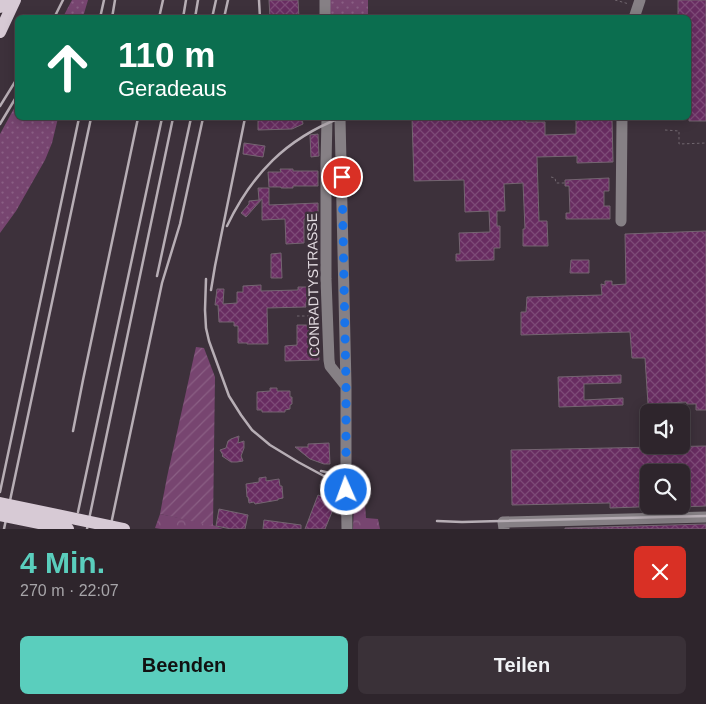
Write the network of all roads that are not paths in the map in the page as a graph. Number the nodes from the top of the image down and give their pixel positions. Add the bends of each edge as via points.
1 (3, 0) edge
2 (15, 0) edge
3 (325, 0) edge
4 (0, 6) edge
5 (325, 15) edge
6 (0, 32) edge
7 (326, 120) edge
8 (341, 120) edge
9 (622, 120) edge
10 (621, 221) dead end
11 (346, 386) junction
12 (0, 503) edge
13 (0, 515) edge
14 (706, 517) edge
15 (68, 529) edge
16 (124, 529) edge
17 (348, 529) edge
18 (504, 529) edge

1 - 4 main road
2 - 6 main road
3 - 5 street
7 - 11 street, CONRADTYSTRASSE via 329,360
8 - 11 street
9 - 10 street
11 - 17 street
12 - 16 main road, bridge
13 - 15 main road, bridge
14 - 18 street via 503,522

